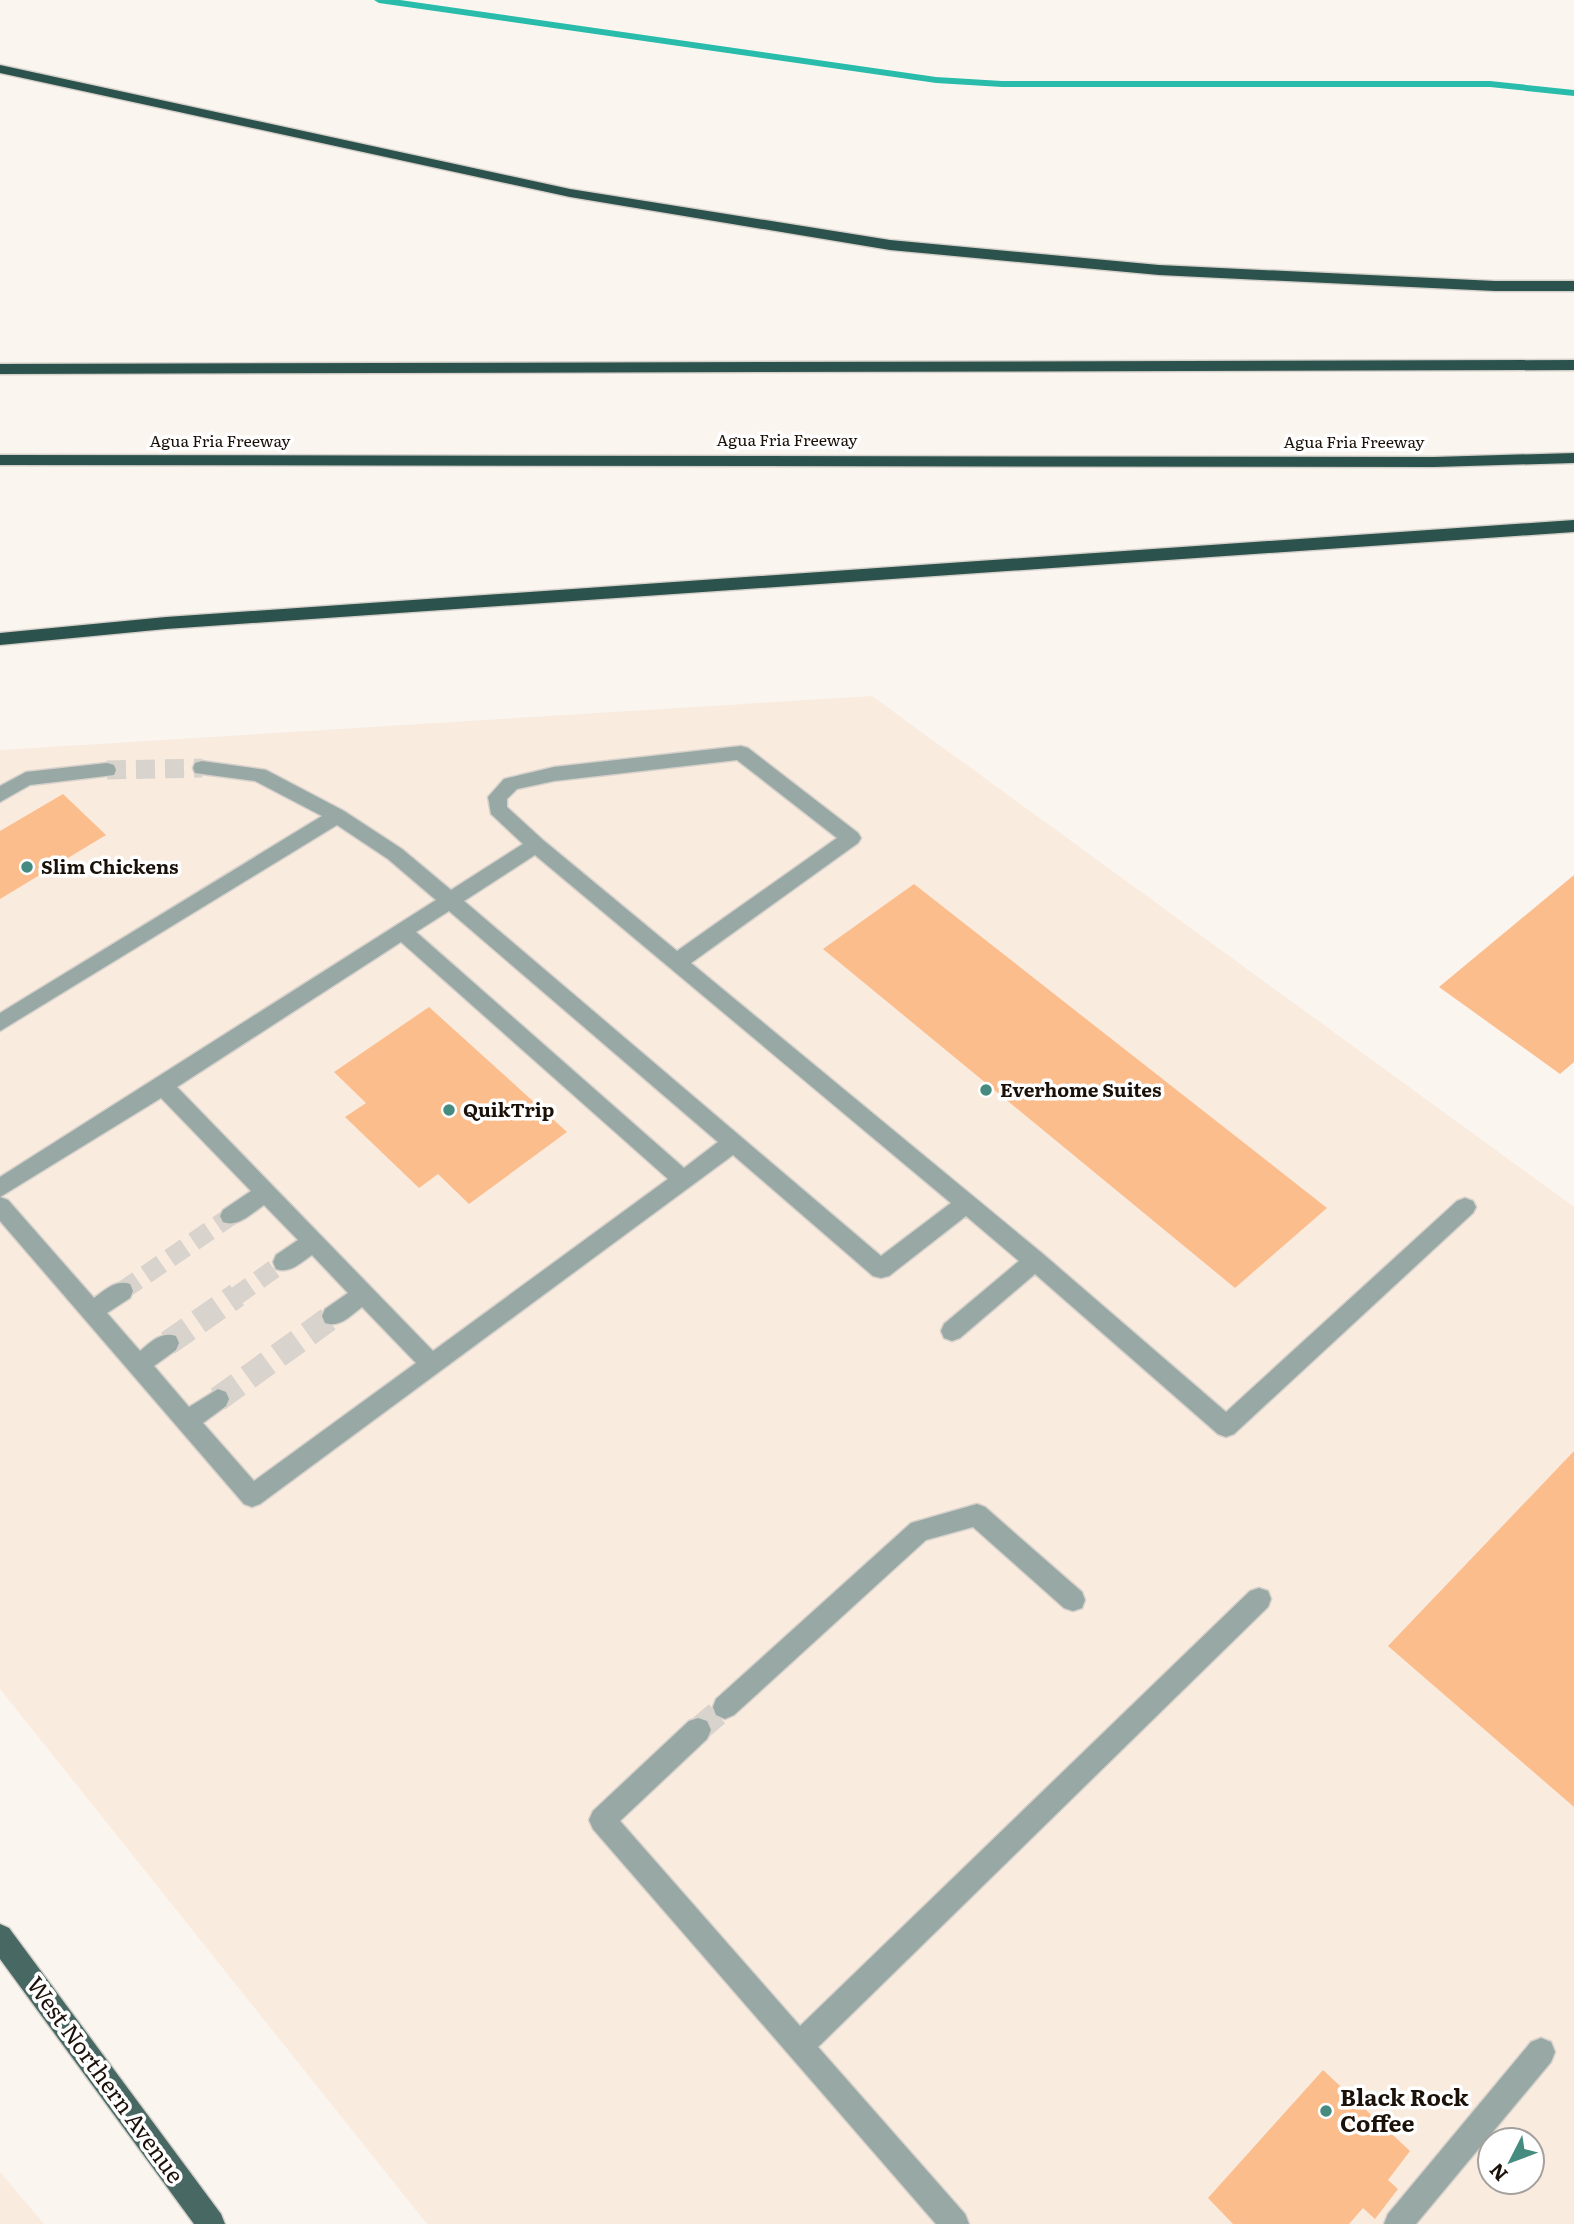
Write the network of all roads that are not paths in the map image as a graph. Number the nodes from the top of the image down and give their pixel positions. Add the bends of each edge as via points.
1 (0, 69) edge
2 (1574, 286) edge
3 (1574, 365) edge
4 (0, 369) edge
5 (1574, 458) edge
6 (0, 460) edge
7 (1574, 526) edge
8 (0, 639) edge
9 (202, 768) tunnel mouth
10 (107, 770) tunnel mouth
11 (0, 795) edge
12 (337, 816) junction
13 (536, 845) junction
14 (450, 902) junction
15 (404, 933) junction
16 (677, 962) junction
17 (0, 1023) edge
18 (163, 1086) junction
19 (733, 1144) junction
20 (683, 1180) junction
21 (0, 1188) edge
22 (266, 1192) junction
23 (966, 1204) junction
24 (0, 1206) edge
25 (1465, 1207) dead end
26 (232, 1216) tunnel mouth
27 (313, 1242) junction
28 (1035, 1261) junction
29 (284, 1262) tunnel mouth
30 (122, 1291) tunnel mouth
31 (363, 1294) junction
32 (92, 1311) junction
33 (333, 1316) tunnel mouth
34 (952, 1331) dead end
35 (168, 1343) tunnel mouth
36 (138, 1364) junction
37 (432, 1365) junction
38 (218, 1399) tunnel mouth
39 (187, 1421) junction
40 (1259, 1599) dead end
41 (1073, 1600) dead end
42 (725, 1707) tunnel mouth
43 (698, 1730) tunnel mouth
44 (0, 1937) edge
45 (799, 2046) junction
46 (1541, 2052) dead end
47 (211, 2224) edge
48 (955, 2224) edge
49 (1398, 2224) edge

1 - 2 highway via 570,194 890,245 1159,270
3 - 4 highway
5 - 6 highway, Agua Fria Freeway via 1434,462
7 - 8 highway via 166,623
9 - 12 lane via 260,775
10 - 11 lane via 26,779
12 - 14 lane via 395,854
12 - 17 lane
13 - 14 lane
13 - 16 lane
13 - 16 lane via 498,809 497,797 511,785 554,774 741,753 851,838
14 - 15 lane
14 - 19 lane
15 - 18 lane
15 - 20 lane
16 - 23 lane
18 - 21 lane
18 - 22 lane
19 - 20 lane
19 - 23 lane via 881,1269
20 - 37 lane
22 - 26 lane
22 - 27 lane
23 - 28 lane
24 - 32 lane
25 - 28 lane via 1226,1427
27 - 29 lane
27 - 31 lane
28 - 34 lane
30 - 32 lane
31 - 33 lane
31 - 37 lane
32 - 36 lane
35 - 36 lane
36 - 39 lane
37 - 39 lane via 253,1496
38 - 39 lane
40 - 45 lane
41 - 42 lane via 977,1515 919,1531
43 - 45 lane via 602,1821
44 - 47 main road, West Northern Avenue
45 - 48 lane
46 - 49 lane

